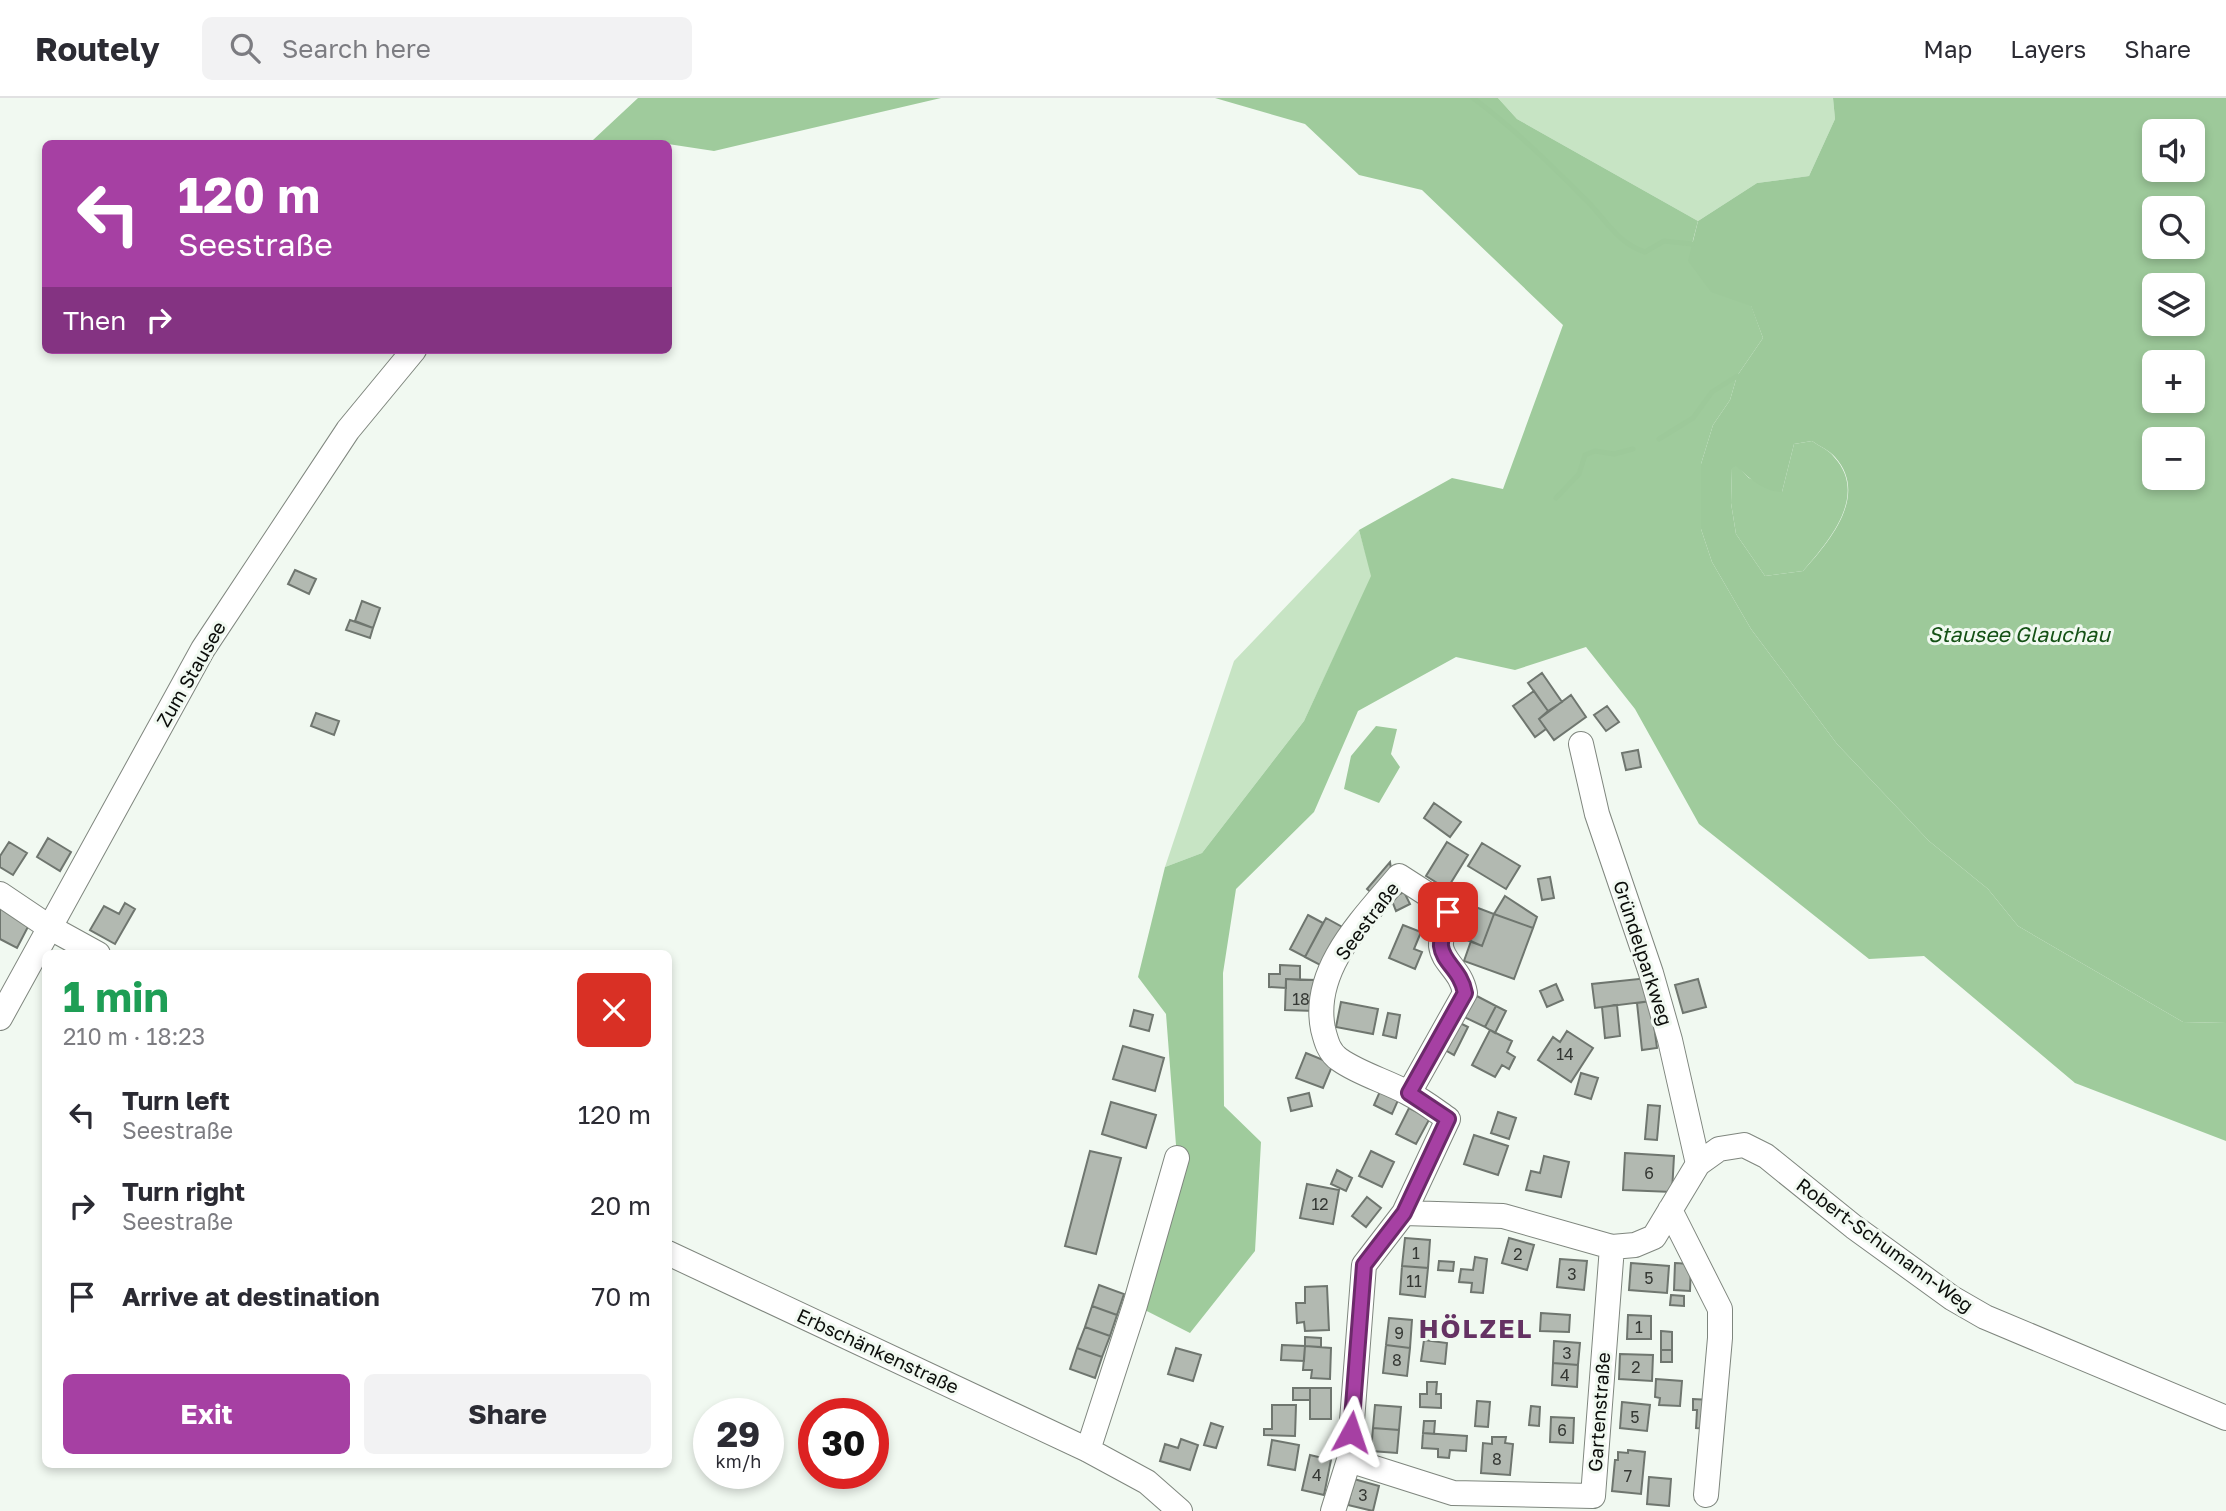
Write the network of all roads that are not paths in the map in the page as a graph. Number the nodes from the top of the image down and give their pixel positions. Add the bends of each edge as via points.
1 (411, 354) edge
2 (1581, 744) dead end
3 (0, 894) edge
4 (49, 927) junction
5 (91, 950) edge
6 (0, 1018) edge
7 (1409, 1093) junction
8 (1177, 1158) dead end
9 (1698, 1164) junction
10 (1670, 1210) junction
11 (1404, 1213) junction
12 (1612, 1247) junction
13 (672, 1254) edge
14 (2226, 1418) edge
15 (1088, 1450) junction
16 (1349, 1460) junction
17 (1706, 1495) dead end
18 (1590, 1504) edge
19 (1180, 1511) edge
20 (1333, 1511) edge

1 - 4 street, Zum Stausee via 348,430 203,649
2 - 9 street, Gründelparkweg via 1597,814 1671,1040
3 - 4 street
4 - 5 street
4 - 6 street, Zum Stausee
7 - 7 street, Seestraße via 1465,993 1462,978 1441,944 1448,912 1399,876 1338,956 1324,986 1321,1017 1327,1046 1339,1060
7 - 11 street, Seestraße via 1448,1119
8 - 15 street
9 - 10 street
9 - 14 street, Robert-Schumann-Weg via 1719,1149 1744,1145 1766,1156 1854,1227 1985,1317
10 - 12 street via 1654,1237
10 - 17 street via 1720,1309
11 - 12 street via 1503,1216
11 - 16 street, Seestraße via 1364,1265
12 - 18 street, Gartenstraße
13 - 15 street, Erbschänkenstraße
15 - 19 street, Erbschänkenstraße via 1147,1482
16 - 18 street, Gartenstraße via 1453,1493
16 - 20 street, Seestraße

